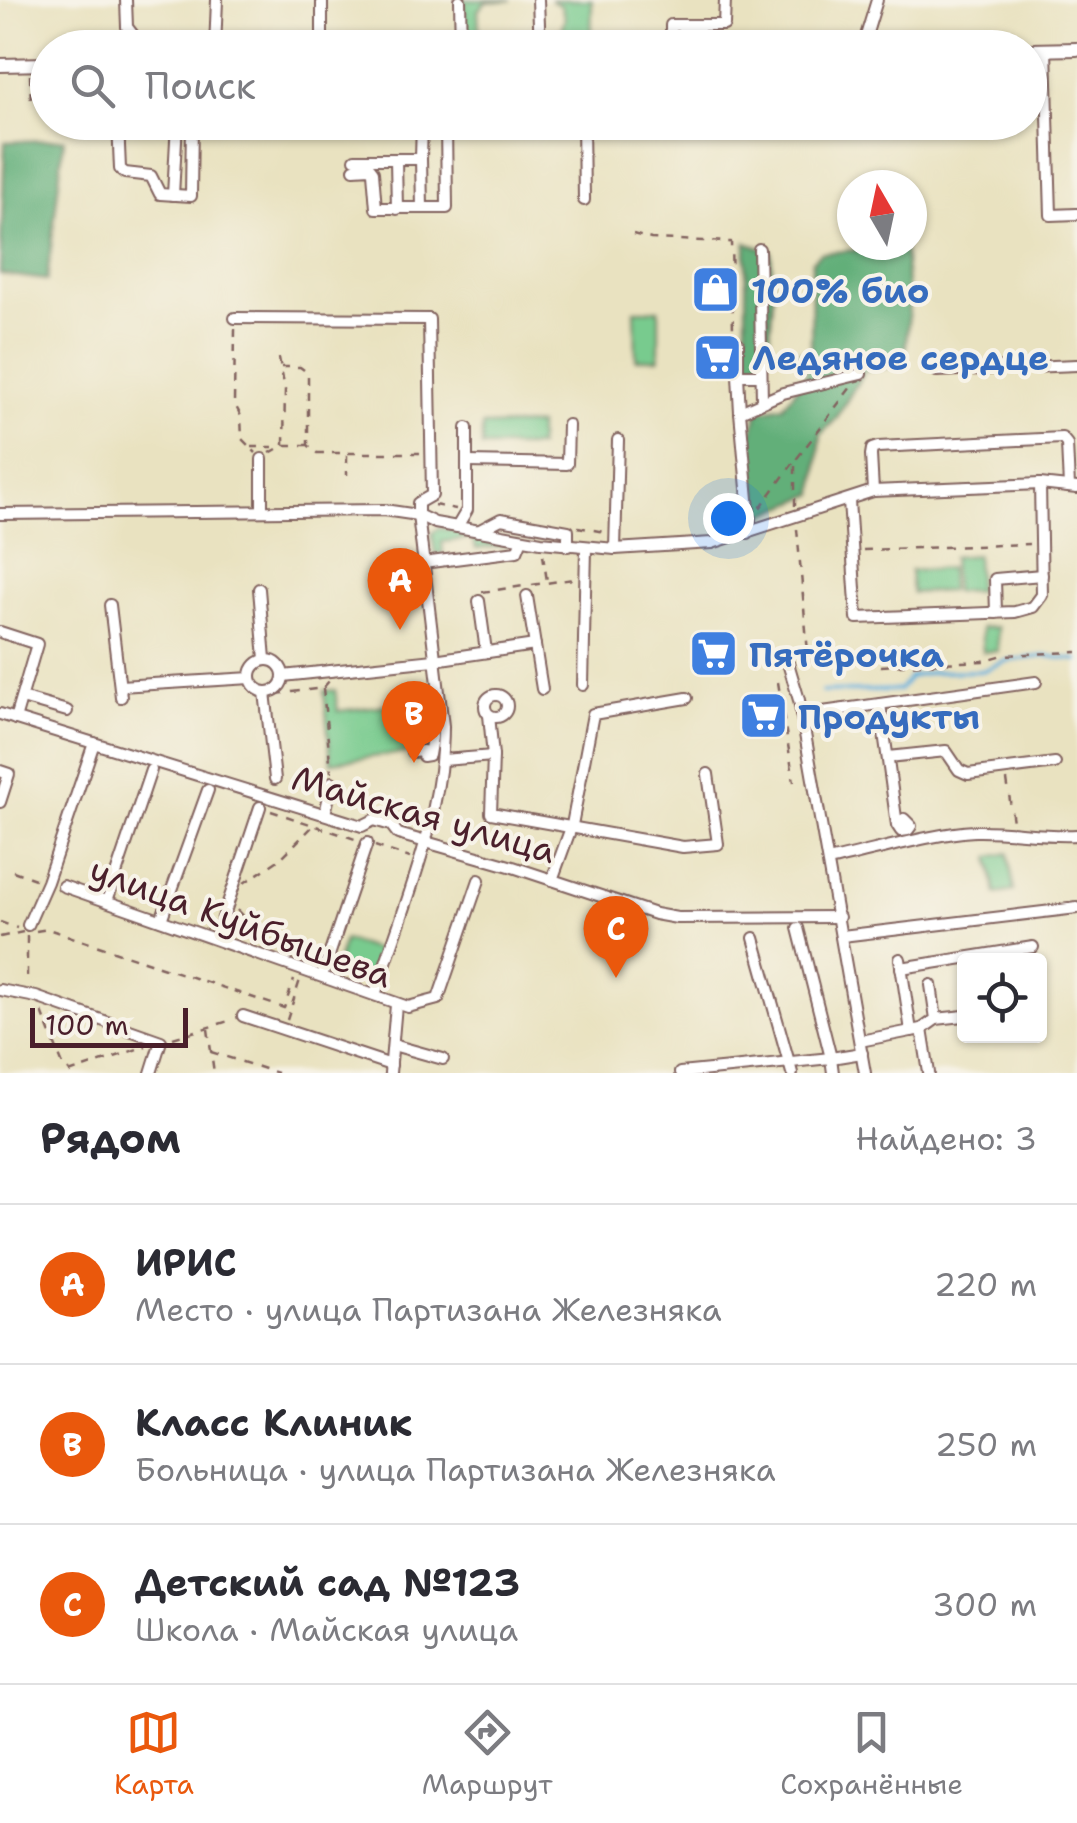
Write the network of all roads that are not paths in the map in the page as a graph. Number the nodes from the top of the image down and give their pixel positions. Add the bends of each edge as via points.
1 (126, 0) edge
2 (217, 0) edge
3 (322, 0) edge
4 (460, 0) edge
5 (538, 0) edge
6 (724, 0) edge
7 (877, 0) edge
8 (129, 30) edge
9 (216, 30) edge
10 (322, 30) edge
11 (461, 30) edge
12 (539, 30) edge
13 (671, 30) edge
14 (868, 30) edge
15 (1077, 48) edge
16 (1047, 50) edge
17 (30, 64) edge
18 (0, 65) edge
19 (1047, 83) edge
20 (119, 140) edge
21 (177, 140) edge
22 (192, 140) edge
23 (422, 140) edge
24 (446, 140) edge
25 (583, 140) edge
26 (422, 159) junction
27 (396, 160) junction
28 (173, 195) junction
29 (584, 200) dead end
30 (422, 208) junction
31 (397, 209) junction
32 (1077, 214) edge
33 (759, 249) dead end
34 (235, 318) road end
35 (722, 344) dead end
36 (1077, 365) edge
37 (937, 371) dead end
38 (760, 374) junction
39 (860, 374) road end
40 (738, 375) junction
41 (762, 400) junction
42 (740, 412) junction
43 (568, 426) dead end
44 (467, 428) dead end
45 (618, 440) dead end
46 (262, 459) road end
47 (468, 462) junction
48 (1040, 484) junction
49 (1073, 488) edge
50 (872, 492) junction
51 (849, 501) junction
52 (418, 509) junction
53 (262, 512) junction
54 (0, 514) edge
55 (457, 527) junction
56 (749, 527) junction
57 (478, 531) junction
58 (522, 539) junction
59 (568, 546) junction
60 (586, 548) junction
61 (615, 548) junction
62 (424, 563) junction
63 (1042, 575) junction
64 (259, 588) dead end
65 (528, 596) dead end
66 (478, 601) dead end
67 (110, 605) dead end
68 (996, 613) junction
69 (0, 632) edge
70 (535, 645) junction
71 (486, 651) junction
72 (265, 659) junction
73 (434, 660) junction
74 (788, 663) dead end
75 (284, 676) junction
76 (251, 678) junction
77 (1036, 682) dead end
78 (583, 685) dead end
79 (542, 689) dead end
80 (265, 694) junction
81 (22, 698) junction
82 (688, 698) dead end
83 (880, 704) junction
84 (67, 711) dead end
85 (0, 714) edge
86 (489, 715) dead end
87 (801, 715) junction
88 (15, 719) junction
89 (94, 743) junction
90 (493, 756) junction
91 (888, 757) junction
92 (443, 760) junction
93 (1055, 762) dead end
94 (150, 770) dead end
95 (0, 771) edge
96 (708, 774) dead end
97 (332, 777) road end
98 (275, 779) dead end
99 (208, 790) dead end
100 (0, 802) edge
101 (260, 807) road end
102 (326, 814) junction
103 (897, 824) dead end
104 (572, 825) junction
105 (1077, 835) edge
106 (425, 841) junction
107 (367, 843) road end
108 (828, 860) junction
109 (479, 880) dead end
110 (552, 880) junction
111 (64, 886) dead end
112 (107, 901) junction
113 (1077, 908) edge
114 (839, 917) junction
115 (161, 920) junction
116 (28, 928) road end
117 (798, 928) dead end
118 (842, 936) junction
119 (754, 938) dead end
120 (216, 940) junction
121 (1033, 947) dead end
122 (322, 976) junction
123 (931, 986) dead end
124 (0, 990) edge
125 (375, 994) junction
126 (396, 1004) junction
127 (243, 1016) road end
128 (957, 1017) edge
129 (936, 1019) junction
130 (916, 1030) junction
131 (393, 1045) junction
132 (861, 1047) junction
133 (830, 1058) junction
134 (442, 1059) dead end
135 (791, 1068) edge
136 (390, 1069) edge
137 (756, 1069) edge
138 (151, 1073) edge
139 (680, 1073) edge
140 (833, 1073) edge
141 (865, 1073) edge
142 (929, 1073) edge

1 - 8 street
2 - 9 street
3 - 10 street
4 - 11 street
5 - 12 street
6 - 13 street via 724,25
7 - 14 street
15 - 16 main road
17 - 18 main road
19 - 32 street via 1051,216
20 - 28 street via 120,170 151,176 160,194
21 - 28 street
22 - 28 street via 191,196
23 - 26 street
24 - 30 street via 447,208
25 - 29 street
26 - 27 street
26 - 30 street
27 - 31 street
27 - 31 street via 354,164 374,172 376,208
30 - 31 street
33 - 38 street
34 - 52 street via 429,318 432,495
35 - 40 street via 738,343
36 - 37 street
38 - 40 street
38 - 41 street
39 - 41 street
40 - 42 street
41 - 42 street
42 - 56 street
43 - 47 street via 568,464
44 - 47 street
45 - 61 street
46 - 53 street
47 - 55 street via 467,510
48 - 49 street
48 - 50 street
48 - 63 street
49 - 50 street via 1062,438 878,446 871,455
50 - 51 street
51 - 56 street
51 - 68 street via 857,618
52 - 53 street
52 - 55 street via 435,523
52 - 62 street
53 - 54 street
55 - 57 street
56 - 61 street via 712,542
57 - 58 street
57 - 59 street via 501,519 568,531
58 - 59 street
58 - 62 street via 517,550
59 - 60 street
60 - 61 street
60 - 78 street
62 - 73 street
63 - 68 street via 1042,595 1033,607
63 - 68 street via 995,578
64 - 72 street
65 - 70 street
66 - 71 street
67 - 76 street via 120,692
69 - 81 street via 38,644
70 - 71 street
70 - 79 street
71 - 73 street
72 - 75 street via 279,664
72 - 76 street via 255,664
73 - 75 street
73 - 92 street
74 - 87 street
75 - 80 street
76 - 80 street
77 - 83 street
80 - 98 street
81 - 84 street
81 - 88 street
82 - 104 street via 593,714
83 - 87 street
83 - 91 street
85 - 88 street, Майская улица
86 - 90 street
87 - 108 street
88 - 89 street, Майская улица
89 - 102 street, Майская улица
89 - 116 street
90 - 92 street
90 - 104 street via 490,813
91 - 93 street via 946,751 968,774
91 - 103 street
92 - 106 street
94 - 112 street
95 - 100 street via 9,774
96 - 104 street via 718,844 683,847
97 - 102 street
99 - 115 street
101 - 120 street
102 - 106 street, Майская улица via 362,826 374,820
104 - 110 street
105 - 108 street via 970,831
106 - 110 street, Майская улица
106 - 125 street
107 - 122 street
108 - 114 street
109 - 126 street via 438,999
110 - 114 street, Майская улица via 677,918
111 - 112 street, улица Куйбышева
112 - 115 street, улица Куйбышева
113 - 118 street
114 - 118 street
115 - 120 street, улица Куйбышева
117 - 133 street
118 - 132 street
119 - 135 street
120 - 122 street, улица Куйбышева
121 - 130 street via 900,964
122 - 125 street, улица Куйбышева
123 - 129 street
124 - 138 street via 162,1041
125 - 126 street, улица Куйбышева
126 - 131 street, улица Куйбышева
127 - 136 street
128 - 129 street
129 - 130 street
130 - 132 street
130 - 142 street
131 - 134 street
131 - 136 street, улица Куйбышева
132 - 133 street
132 - 141 street
133 - 135 street
133 - 140 street
135 - 137 street
137 - 139 street

